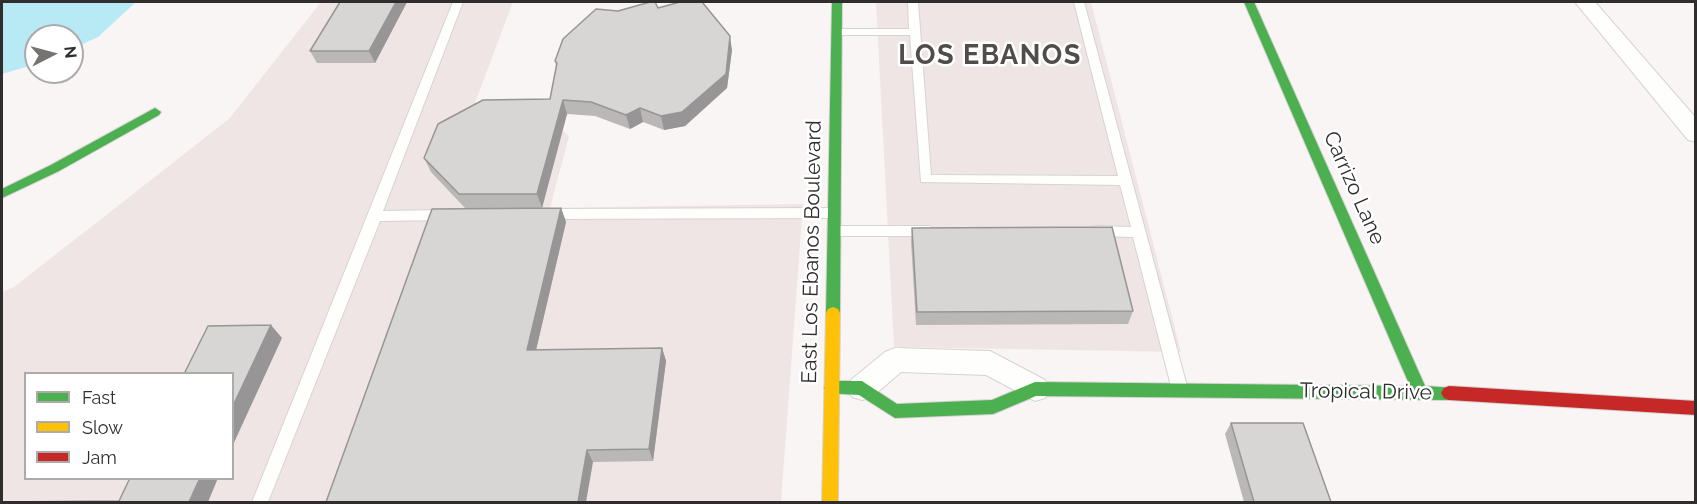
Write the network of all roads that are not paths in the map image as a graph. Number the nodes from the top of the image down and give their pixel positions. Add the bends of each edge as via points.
1 (458, 2) edge
2 (837, 2) edge
3 (913, 2) edge
4 (1079, 2) edge
5 (1249, 2) edge
6 (1585, 2) edge
7 (836, 32) junction
8 (915, 32) junction
9 (155, 112) dead end
10 (1695, 134) edge
11 (1126, 181) junction
12 (2, 194) edge
13 (834, 213) junction
14 (531, 214) edge
15 (467, 215) edge
16 (375, 216) junction
17 (834, 231) junction
18 (939, 231) edge
19 (1080, 231) edge
20 (1139, 232) junction
21 (832, 388) junction
22 (861, 388) junction
23 (1035, 389) junction
24 (1180, 390) junction
25 (1420, 392) junction
26 (1695, 408) edge
27 (260, 502) edge
28 (830, 502) edge

1 - 16 lane
2 - 7 street, East Los Ebanos Boulevard
3 - 8 lane
4 - 11 lane
5 - 25 street, Carrizo Lane
6 - 10 street
7 - 8 lane
7 - 13 street, East Los Ebanos Boulevard
8 - 11 lane via 925,178
9 - 12 street
11 - 20 lane
13 - 14 lane
13 - 17 street, East Los Ebanos Boulevard
15 - 16 lane
16 - 27 lane
17 - 18 lane
17 - 21 street, East Los Ebanos Boulevard
19 - 20 lane
20 - 24 lane
21 - 22 street
21 - 28 street, East Los Ebanos Boulevard
22 - 23 street, Tropical Drive via 895,411 993,407
22 - 23 street, Tropical Drive via 895,360 990,363
23 - 24 street, Tropical Drive
24 - 25 street, Tropical Drive
25 - 26 street, Tropical Drive

